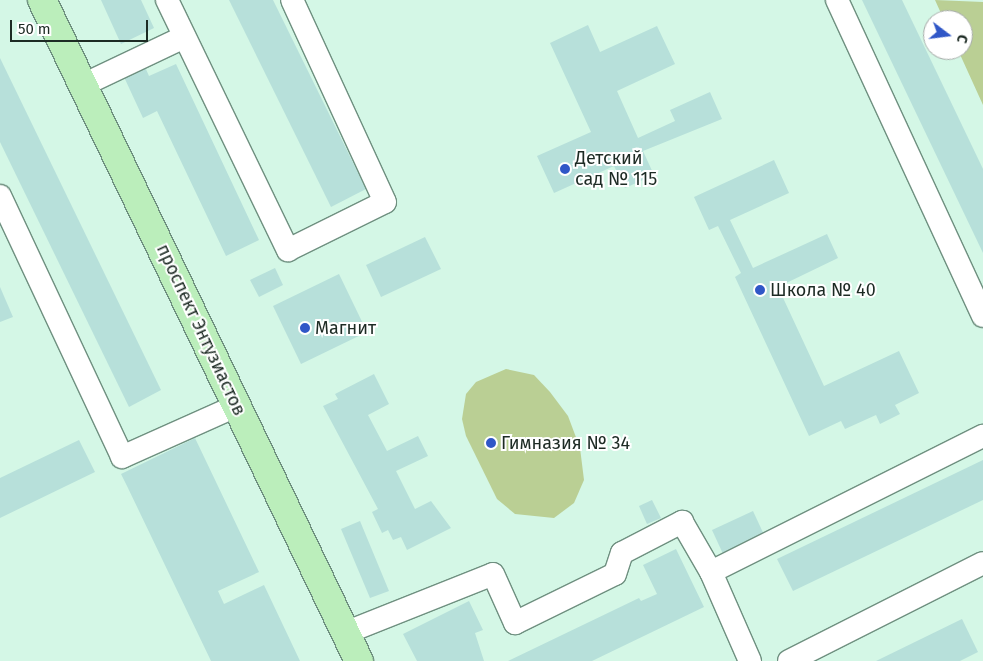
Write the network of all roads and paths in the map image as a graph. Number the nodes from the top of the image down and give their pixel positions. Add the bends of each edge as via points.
1 (42, 0) edge
2 (167, 0) edge
3 (292, 0) edge
4 (837, 0) edge
5 (184, 37) junction
6 (83, 85) junction
7 (1, 199) edge
8 (983, 316) edge
9 (236, 406) junction
10 (983, 436) edge
11 (983, 563) edge
12 (711, 572) junction
13 (345, 633) junction
14 (359, 661) edge
15 (750, 661) edge
16 (790, 661) edge

1 - 6 main road, проспект Энтузиастов
2 - 5 street
3 - 5 street via 385,202 288,250
4 - 8 street
5 - 6 street
6 - 9 main road, проспект Энтузиастов
7 - 9 street via 122,457
9 - 13 main road, проспект Энтузиастов
10 - 12 street
11 - 16 street
12 - 13 street via 682,522 622,553 615,574 514,623 493,574
12 - 15 street
13 - 14 main road, проспект Энтузиастов

